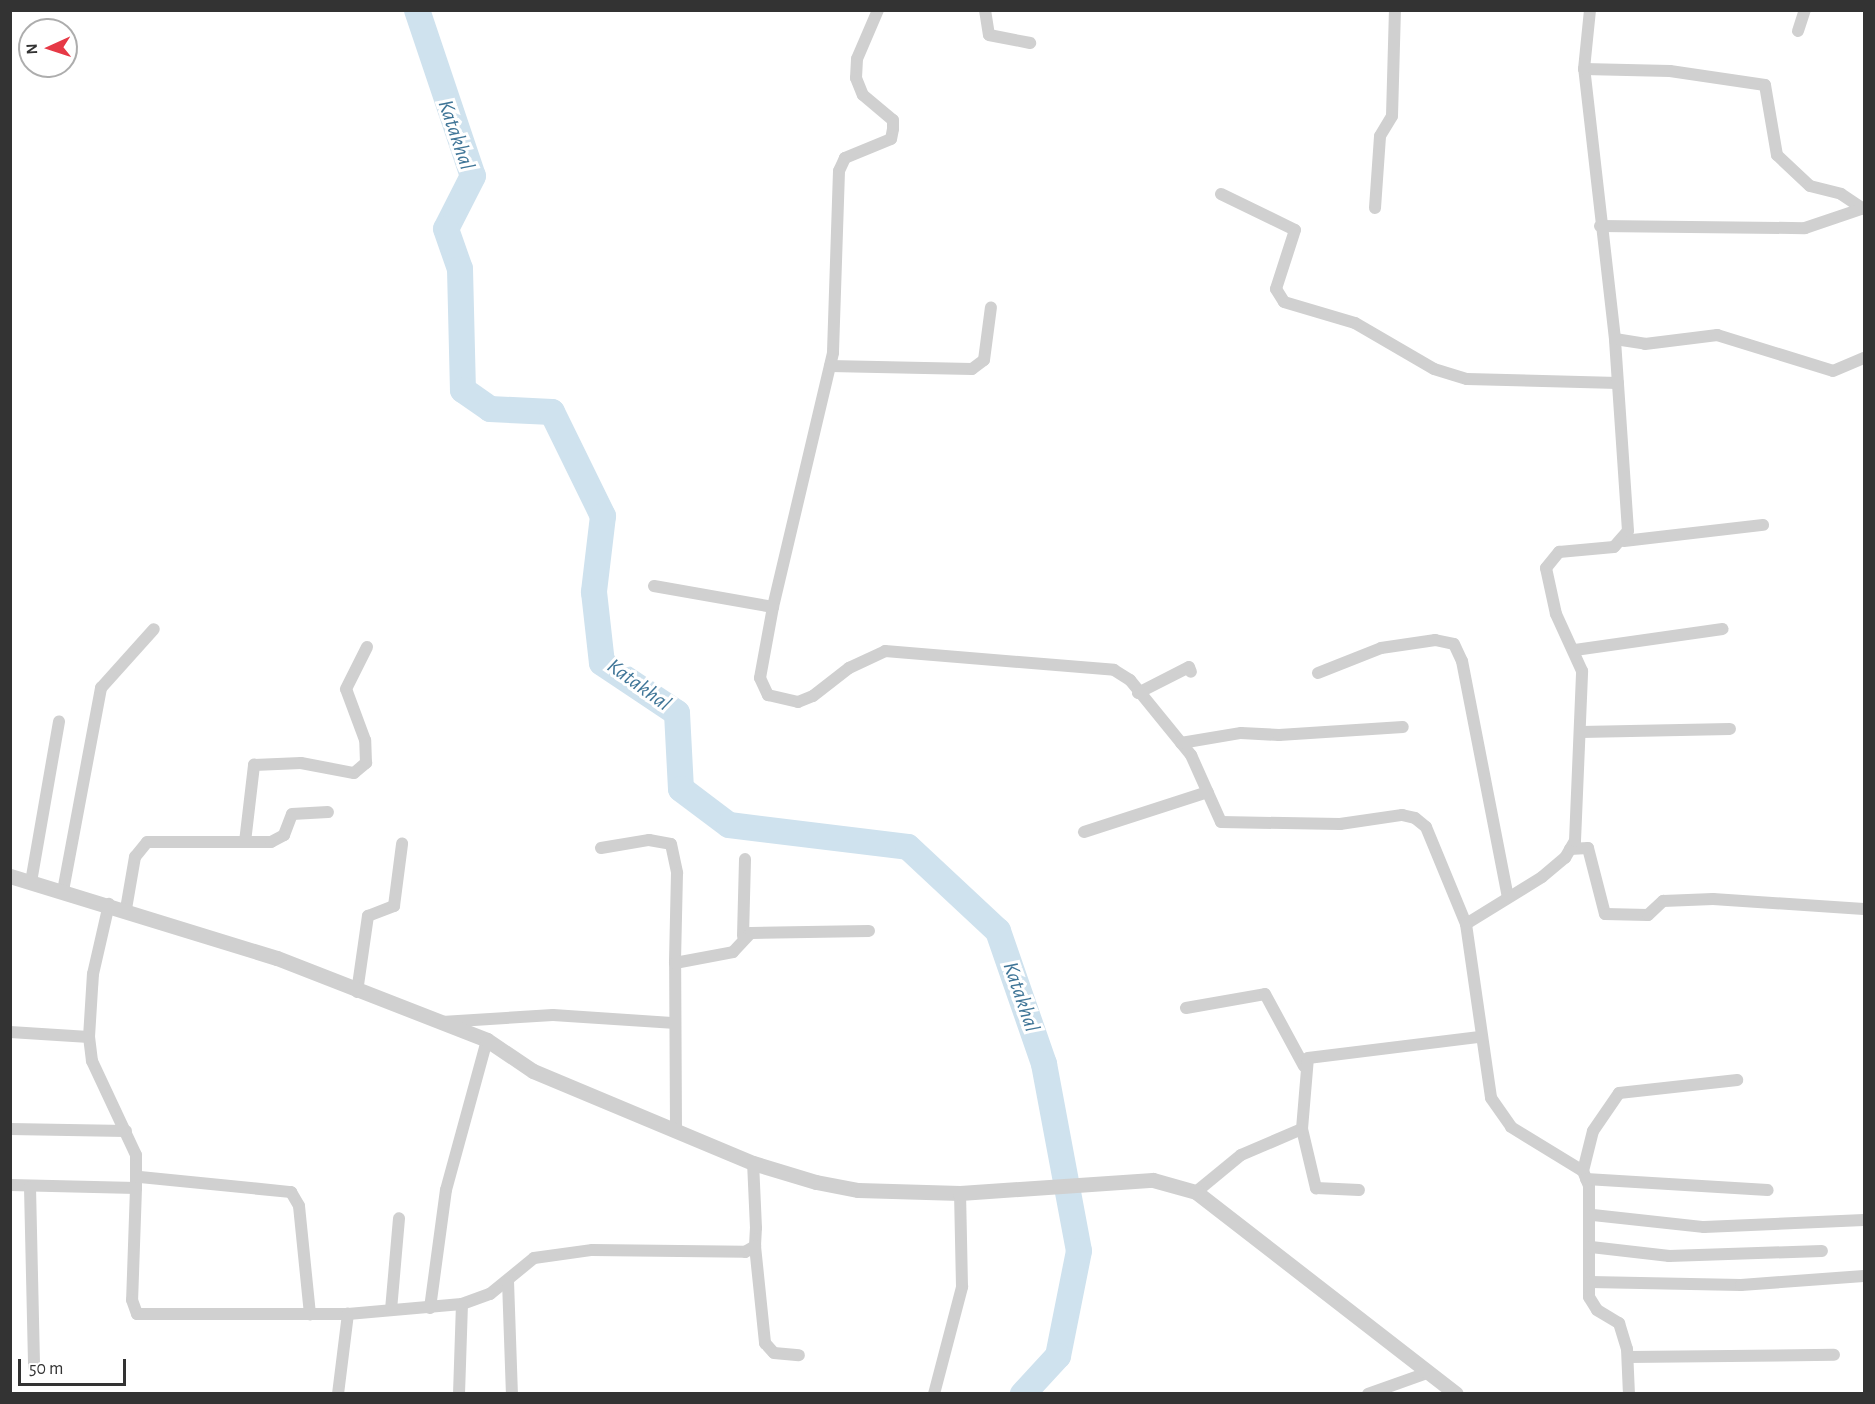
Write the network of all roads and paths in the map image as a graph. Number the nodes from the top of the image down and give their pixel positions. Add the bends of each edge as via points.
1 (878, 10) edge
2 (985, 10) edge
3 (1395, 10) edge
4 (1590, 10) edge
5 (1805, 10) edge
6 (1798, 31) dead end
7 (1030, 43) dead end
8 (1584, 69) junction
9 (1221, 195) dead end
10 (1375, 208) dead end
11 (1864, 208) edge
12 (1600, 226) junction
13 (991, 306) dead end
14 (1615, 339) junction
15 (1864, 358) edge
16 (830, 366) junction
17 (1618, 383) junction
18 (1763, 525) dead end
19 (1624, 541) junction
20 (654, 586) dead end
21 (773, 607) junction
22 (154, 628) dead end
23 (1723, 629) dead end
24 (367, 647) dead end
25 (1575, 650) junction
26 (1191, 672) dead end
27 (1318, 673) dead end
28 (1138, 693) junction
29 (59, 722) dead end
30 (1403, 727) dead end
31 (1731, 729) dead end
32 (1581, 732) junction
33 (1181, 743) junction
34 (1208, 792) junction
35 (328, 812) dead end
36 (1084, 832) dead end
37 (245, 842) junction
38 (402, 844) dead end
39 (601, 848) dead end
40 (1570, 849) junction
41 (745, 859) dead end
42 (10, 876) edge
43 (31, 882) junction
44 (63, 891) junction
45 (1508, 897) junction
46 (109, 904) junction
47 (126, 909) junction
48 (1864, 909) edge
49 (1466, 924) junction
50 (869, 931) dead end
51 (743, 936) junction
52 (675, 963) junction
53 (357, 992) junction
54 (1186, 1008) dead end
55 (441, 1022) junction
56 (672, 1023) junction
57 (10, 1032) edge
58 (1480, 1036) junction
59 (89, 1037) junction
60 (487, 1040) junction
61 (1304, 1066) junction
62 (1737, 1080) dead end
63 (10, 1129) edge
64 (676, 1129) junction
65 (1302, 1129) junction
66 (126, 1131) junction
67 (753, 1163) junction
68 (1585, 1175) junction
69 (138, 1183) junction
70 (10, 1185) edge
71 (30, 1186) junction
72 (1359, 1190) dead end
73 (1768, 1190) dead end
74 (1196, 1192) junction
75 (960, 1193) junction
76 (1593, 1215) junction
77 (399, 1218) dead end
78 (1864, 1220) edge
79 (755, 1246) junction
80 (1591, 1247) junction
81 (1822, 1251) dead end
82 (1864, 1276) edge
83 (508, 1281) junction
84 (1590, 1282) junction
85 (462, 1304) junction
86 (430, 1308) junction
87 (391, 1310) junction
88 (310, 1314) junction
89 (348, 1314) junction
90 (799, 1355) dead end
91 (1834, 1355) dead end
92 (1628, 1357) junction
93 (34, 1366) dead end
94 (1427, 1373) junction
95 (338, 1394) edge
96 (459, 1394) edge
97 (512, 1394) edge
98 (934, 1394) edge
99 (1368, 1394) edge
100 (1456, 1394) edge
101 (1629, 1394) edge

1 - 16 street via 857,59 856,78 863,95 893,120 893,129 891,139 845,158 839,171
2 - 7 street via 989,35
3 - 10 street via 1392,116 1380,136
4 - 8 street
5 - 6 street
8 - 11 street via 1670,71 1765,85 1777,155 1810,186 1841,194
8 - 12 street
9 - 17 street via 1295,230 1276,289 1284,302 1355,323 1434,369 1467,379
11 - 12 street via 1805,228
12 - 14 street
13 - 16 street via 984,360 972,369
14 - 15 street via 1645,344 1717,334 1833,370
14 - 17 street
16 - 21 street
17 - 19 street via 1628,531
18 - 19 street
19 - 25 street via 1614,547 1559,552 1550,558 1549,587
20 - 21 street
21 - 28 street via 760,678 768,695 798,702 885,651 1114,670
22 - 44 street via 101,688
23 - 25 street
24 - 37 street via 346,689 365,740 366,763 354,773 301,764 254,765
25 - 32 street via 1583,682
26 - 28 street via 1189,667
27 - 45 street via 1382,648 1435,640 1454,644 1462,661
28 - 33 street
29 - 43 street
30 - 33 street via 1279,735 1241,733
31 - 32 street
32 - 40 street
33 - 34 street
34 - 36 street
34 - 49 street via 1215,816 1232,824 1415,818 1426,827
35 - 37 street via 292,814 279,840
37 - 47 street via 147,842 135,857
38 - 53 street via 394,906 368,916
39 - 52 street via 649,840 671,844 677,873
40 - 45 street via 1542,877
40 - 48 street via 1588,848 1605,914 1648,915 1663,901 1713,899
41 - 51 street
42 - 43 street
43 - 44 street
44 - 46 street
45 - 49 street
46 - 47 street
46 - 59 street via 93,974
47 - 53 street via 277,958
49 - 58 street
50 - 51 street
51 - 52 street via 733,952
52 - 56 street
53 - 55 street
54 - 61 street via 1265,994
55 - 56 street via 553,1015
55 - 60 street
56 - 64 street
57 - 59 street
58 - 61 street via 1317,1054
58 - 68 street via 1498,1112 1511,1127
59 - 66 street via 92,1061
60 - 64 street via 533,1071
60 - 86 street via 446,1190
61 - 65 street
62 - 68 street via 1619,1093 1593,1131
63 - 66 street
64 - 67 street
65 - 72 street via 1316,1188
65 - 74 street via 1241,1155
66 - 69 street
67 - 75 street via 858,1190
67 - 79 street
68 - 73 street
68 - 76 street
69 - 71 street
69 - 88 street via 291,1192 299,1206
69 - 88 street via 132,1300 137,1314
70 - 71 street
71 - 93 street
74 - 75 street via 1153,1180
74 - 94 street
75 - 98 street via 962,1287
76 - 78 street via 1704,1227
76 - 80 street
77 - 87 street
79 - 83 street via 745,1252 592,1250 534,1258
79 - 90 street via 765,1343 774,1353
80 - 81 street via 1669,1256
80 - 84 street
82 - 84 street via 1741,1286
83 - 85 street
83 - 97 street
84 - 92 street via 1589,1298 1619,1323
85 - 86 street
85 - 96 street
86 - 87 street
87 - 89 street
88 - 89 street
89 - 95 street
91 - 92 street
92 - 101 street
94 - 99 street
94 - 100 street

